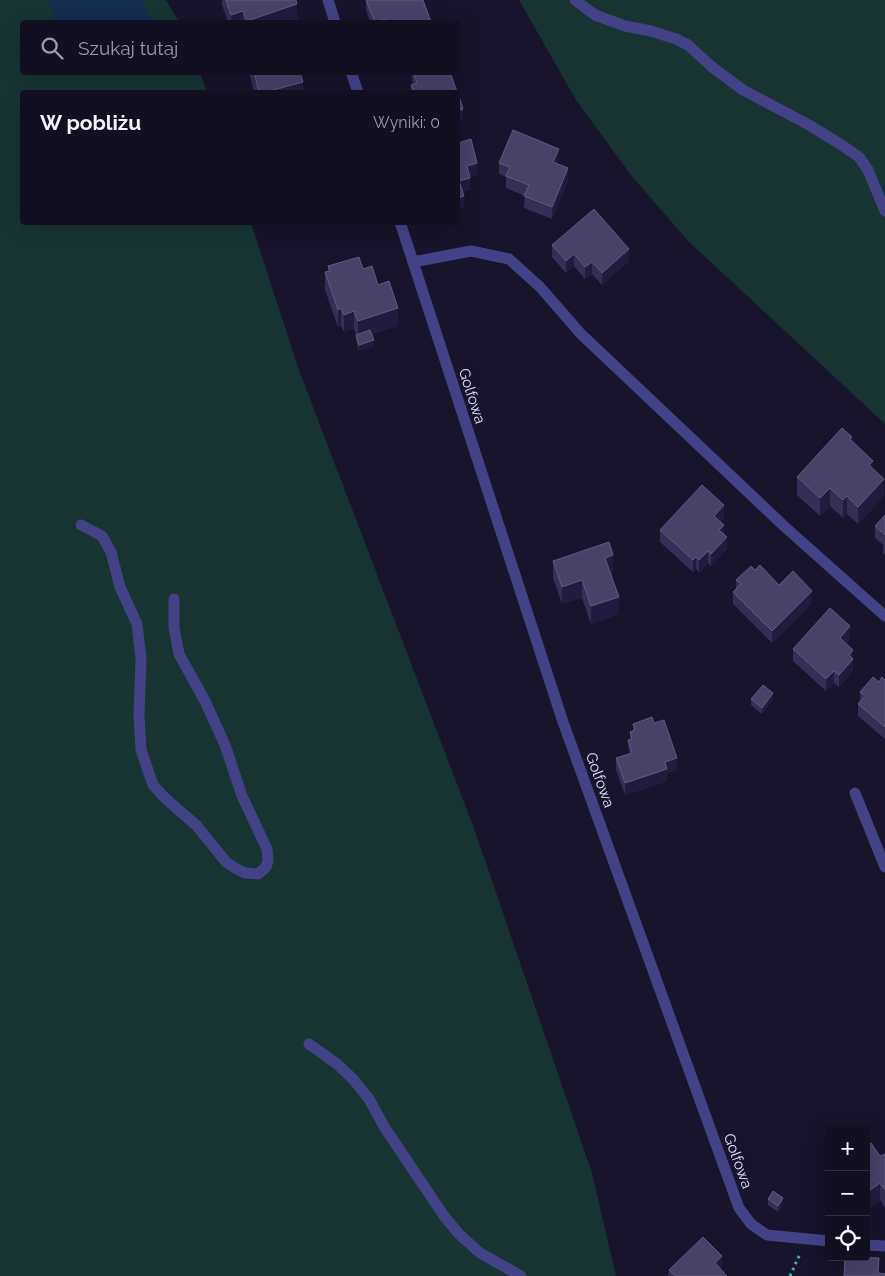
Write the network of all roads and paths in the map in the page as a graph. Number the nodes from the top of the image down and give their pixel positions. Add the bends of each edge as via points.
1 (328, 0) edge
2 (575, 0) edge
3 (334, 20) edge
4 (352, 75) edge
5 (357, 90) edge
6 (885, 211) edge
7 (401, 225) edge
8 (413, 262) junction
9 (81, 525) dead end
10 (174, 599) dead end
11 (885, 616) edge
12 (855, 793) dead end
13 (885, 867) edge
14 (309, 1044) dead end
15 (807, 1239) junction
16 (825, 1241) edge
17 (870, 1245) edge
18 (885, 1246) edge
19 (521, 1276) edge
20 (790, 1276) edge

1 - 3 lane
2 - 6 lane via 595,15 688,45 743,90 840,144 859,157 868,170
4 - 5 lane
7 - 8 lane, Golfowa
8 - 11 lane via 471,251 509,260 540,287 581,334 785,527
8 - 15 lane, Golfowa via 563,722 739,1208 751,1224 767,1235
9 - 10 lane via 102,536 137,624 141,658 141,750 153,786 197,826 226,862 245,873 258,874 266,867 267,849 242,796 225,745 179,654 174,628
12 - 13 lane
14 - 19 lane via 337,1064 369,1099 384,1128 459,1234 480,1253
15 - 16 lane, Golfowa
15 - 20 path
17 - 18 lane

